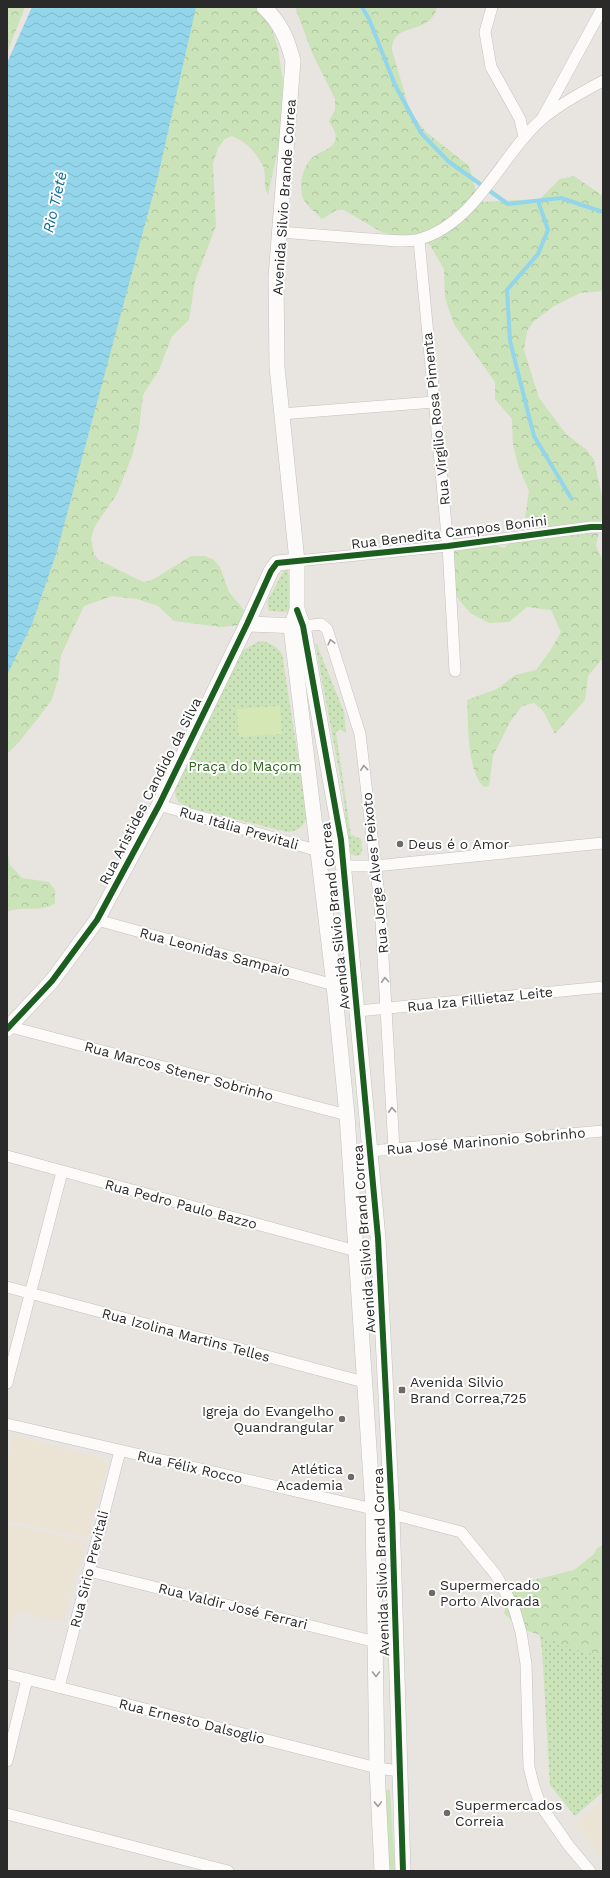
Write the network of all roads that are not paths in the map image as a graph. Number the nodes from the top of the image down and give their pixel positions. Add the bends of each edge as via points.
1 (264, 7) edge
2 (492, 7) edge
3 (603, 7) edge
4 (603, 81) edge
5 (542, 119) junction
6 (524, 137) junction
7 (278, 232) junction
8 (419, 240) junction
9 (434, 402) junction
10 (281, 414) junction
11 (603, 527) edge
12 (448, 546) junction
13 (297, 561) junction
14 (247, 624) junction
15 (297, 626) junction
16 (455, 671) dead end
17 (159, 805) junction
18 (603, 843) edge
19 (319, 851) junction
20 (342, 866) junction
21 (375, 866) junction
22 (97, 920) junction
23 (334, 984) junction
24 (603, 986) edge
25 (386, 1008) junction
26 (358, 1011) junction
27 (9, 1028) edge
28 (347, 1116) junction
29 (603, 1131) edge
30 (394, 1149) junction
31 (370, 1151) junction
32 (7, 1156) edge
33 (62, 1172) junction
34 (356, 1251) junction
35 (7, 1287) edge
36 (30, 1294) junction
37 (364, 1382) junction
38 (7, 1383) edge
39 (7, 1424) edge
40 (120, 1451) junction
41 (373, 1509) junction
42 (392, 1514) junction
43 (89, 1570) junction
44 (376, 1642) junction
45 (7, 1674) edge
46 (27, 1680) junction
47 (59, 1687) junction
48 (7, 1761) edge
49 (377, 1768) junction
50 (400, 1771) junction
51 (7, 1814) edge
52 (228, 1871) edge
53 (382, 1871) edge
54 (404, 1871) edge
55 (590, 1871) edge

1 - 7 main road, Avenida Silvio Brande Correa via 276,18 288,40 293,61
2 - 6 street via 485,32 491,67 520,119
3 - 5 street
4 - 5 street
5 - 6 street
6 - 8 street via 476,199 456,220
7 - 8 street
7 - 10 main road, Avenida Silvio Brande Correa via 277,367
8 - 9 street, Rua Virgílio Rosa Pimenta
9 - 10 street
9 - 12 street, Rua Virgílio Rosa Pimenta
10 - 13 main road, Avenida Silvio Brande Correa
11 - 12 street, Rua Benedita Campos Bonini
12 - 13 street, Rua Benedita Campos Bonini
12 - 16 street, Rua Virgílio Rosa Pimenta
13 - 14 main road, Rua Aristides Candido da Silva via 277,563
13 - 15 main road, Avenida Silvio Brande Correa
14 - 15 main road
14 - 17 main road, Rua Aristides Candido da Silva
15 - 19 main road, Avenida Silvio Brand Correa
15 - 20 main road, Avenida Silvio Brand Correa via 340,840
21 -> 15 street, Rua Jorge Alves Peixoto via 360,734 328,629 318,624
17 - 19 street, Rua Itália Previtali
17 - 22 main road, Rua Aristides Candido da Silva
18 - 21 street
19 - 23 main road, Avenida Silvio Brand Correa
20 - 21 street
20 - 26 main road, Avenida Silvio Brand Correa
25 -> 21 street, Rua Jorge Alves Peixoto via 380,904
22 - 23 street, Rua Leonidas Sampaio
22 - 27 main road, Rua Aristides Candido da Silva via 52,981
23 - 28 main road, Avenida Silvio Brand Correa
24 - 25 street, Rua Iza Fillietaz Leite
25 - 26 street, Rua Iza Fillietaz Leite
30 -> 25 street, Rua Jorge Alves Peixoto
26 - 31 main road, Avenida Silvio Brand Correa
27 - 28 street, Rua Marcos Stener Sobrinho
28 - 34 main road, Avenida Silvio Brand Correa
29 - 30 street, Rua José Marinonio Sobrinho
30 - 31 street, Rua José Marinonio Sobrinho
31 - 42 main road, Avenida Silvio Brand Correa via 378,1238
32 - 33 street, Rua Pedro Paulo Bazzo
33 - 34 street, Rua Pedro Paulo Bazzo
33 - 36 street
34 - 37 main road, Avenida Silvio Brand Correa
35 - 36 street, Rua Izolina Martins Telles
36 - 37 street, Rua Izolina Martins Telles
36 - 38 street
37 - 41 main road, Avenida Silvio Brand Correa
39 - 40 street, Rua Félix Rocco
40 - 41 street, Rua Félix Rocco
40 - 43 street, Rua Sirio Previtali
41 - 42 street, Rua Félix Rocco
41 - 44 main road, Avenida Silvio Brand Correa
42 - 50 main road, Avenida Silvio Brand Correa
42 - 55 street, Rua Félix Rocco via 461,1532 496,1575 514,1608 521,1632 526,1664 530,1767 534,1787 541,1806
43 - 44 street, Rua Valdir José Ferrari
43 - 47 street, Rua Sirio Previtali
44 -> 49 main road, Avenida Silvio Brand Correa
45 - 46 street, Rua Ernesto Dalsoglio
46 - 47 street, Rua Ernesto Dalsoglio
46 - 48 street
47 - 49 street, Rua Ernesto Dalsoglio
49 - 50 street
49 -> 53 main road, Avenida Silvio Brand Correa
50 - 54 main road, Avenida Silvio Brand Correa
51 - 52 street

